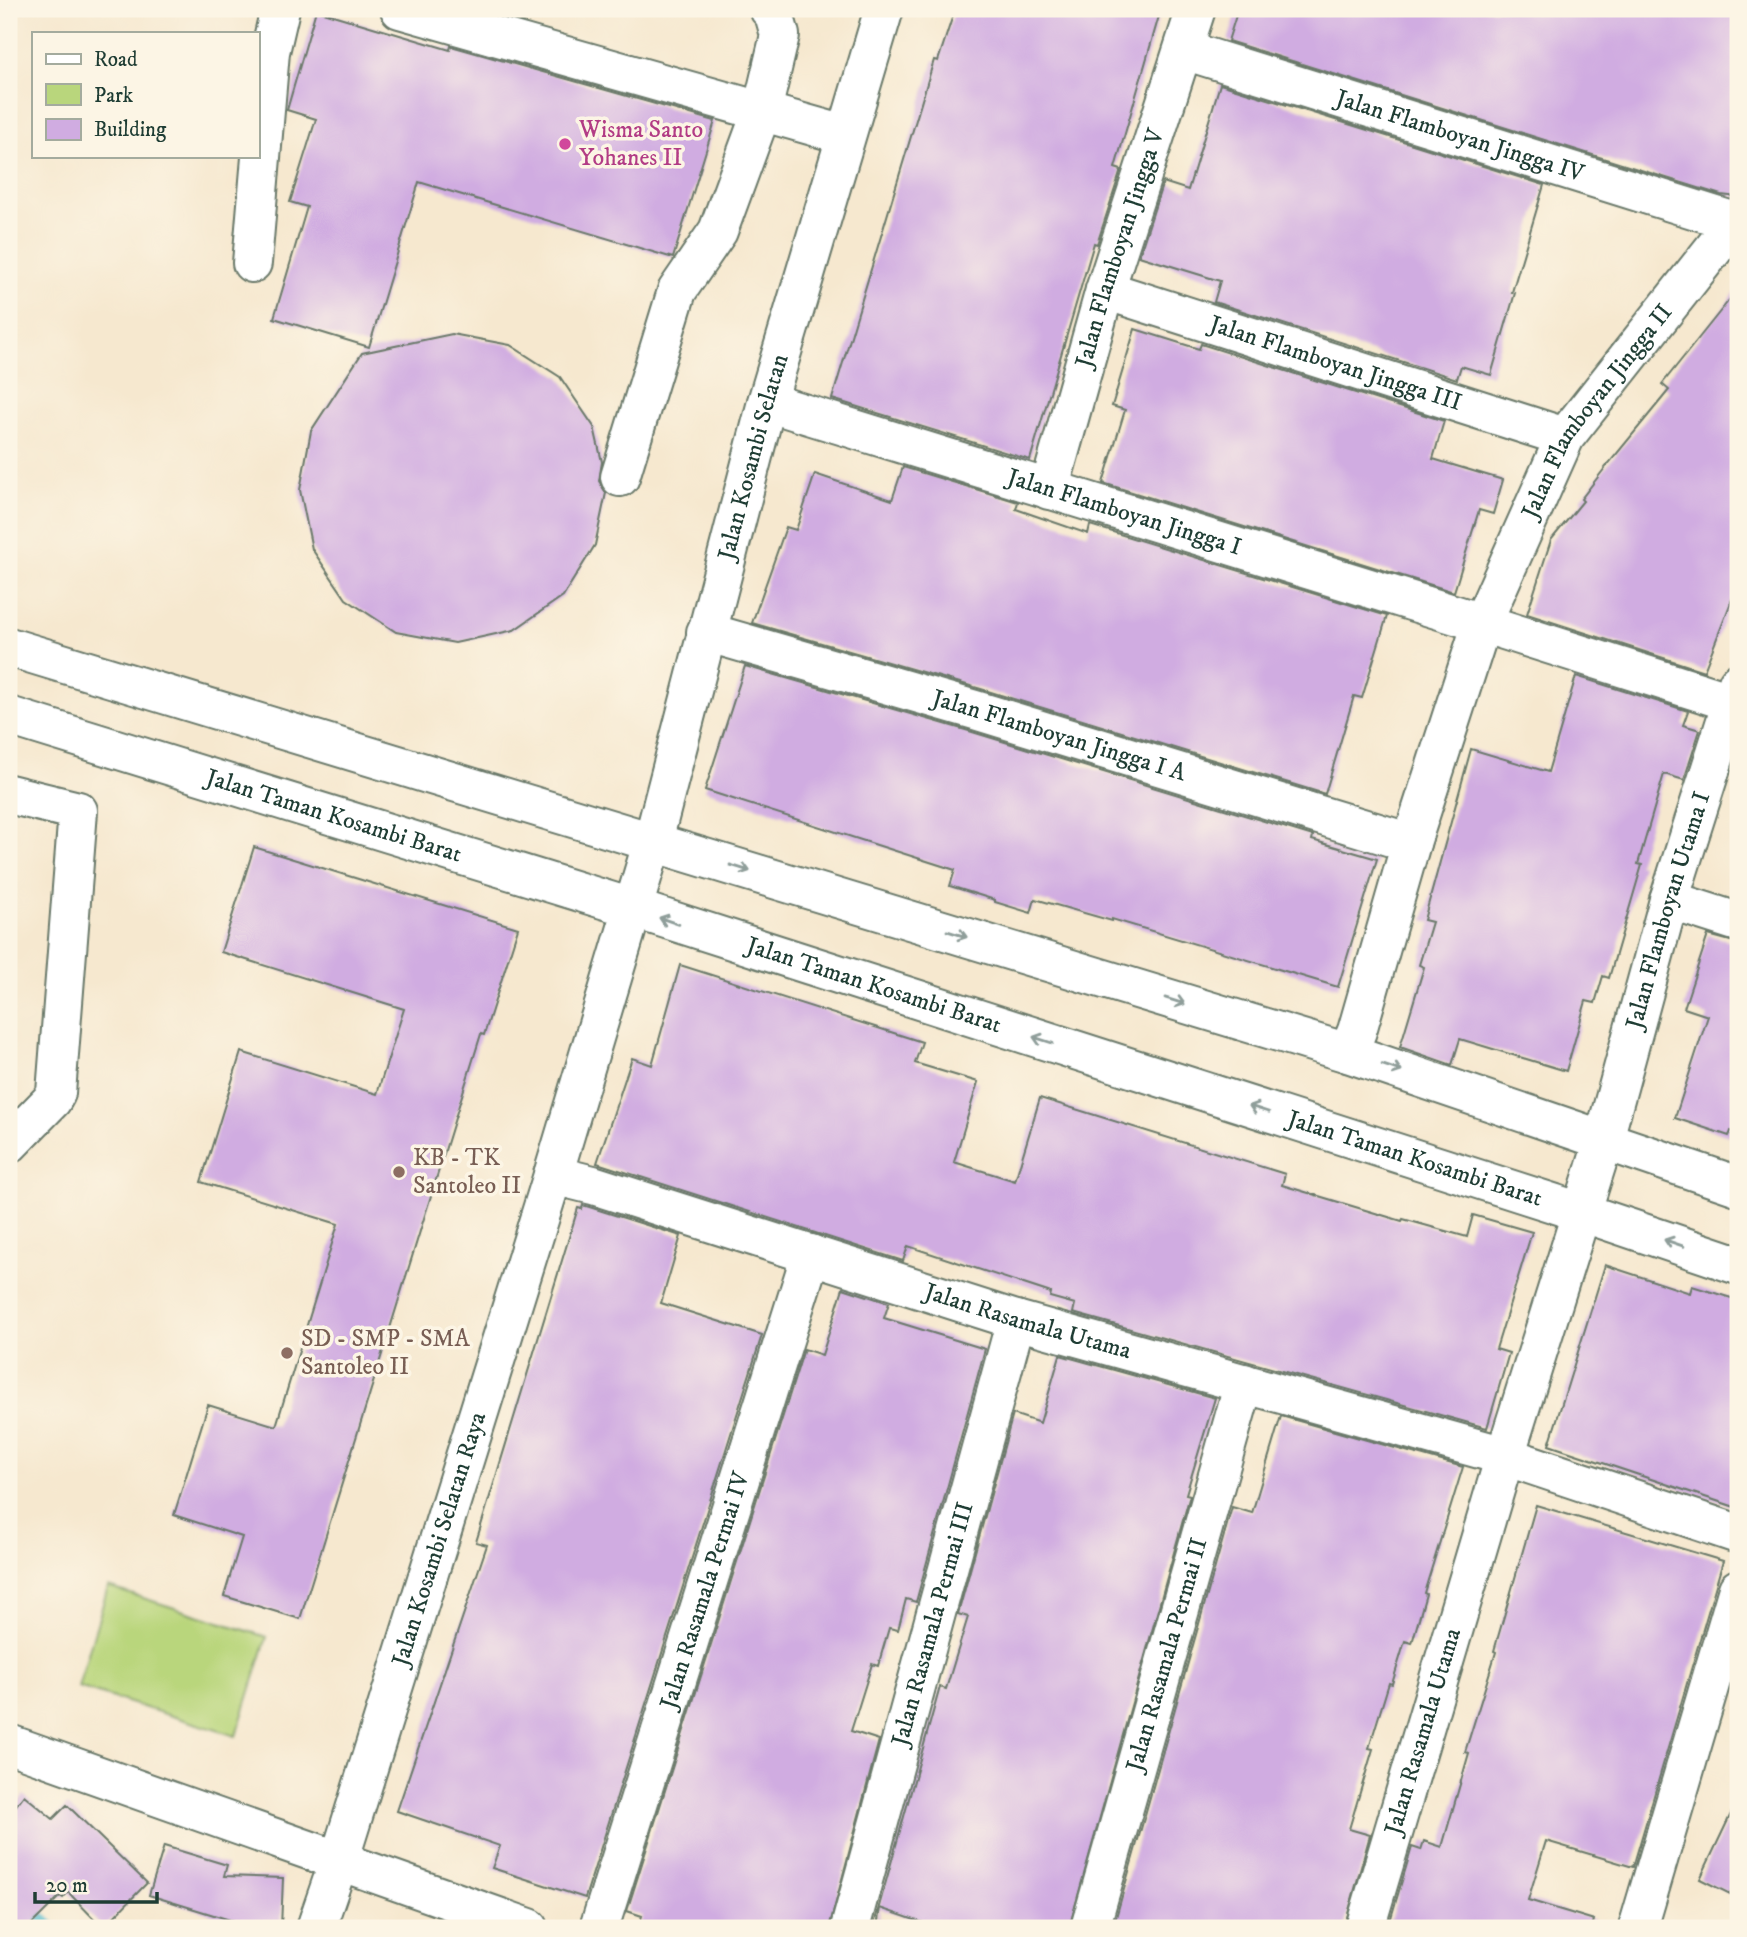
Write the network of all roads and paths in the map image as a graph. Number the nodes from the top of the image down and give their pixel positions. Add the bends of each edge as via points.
1 (280, 9) edge
2 (400, 9) edge
3 (769, 9) edge
4 (884, 9) edge
5 (1196, 9) edge
6 (1184, 50) junction
7 (762, 111) junction
8 (845, 135) junction
9 (1736, 220) edge
10 (252, 263) dead end
11 (1105, 290) junction
12 (768, 402) junction
13 (1565, 437) junction
14 (620, 477) dead end
15 (1049, 490) junction
16 (1482, 622) junction
17 (706, 632) junction
18 (9, 647) edge
19 (1735, 692) edge
20 (9, 716) edge
21 (9, 794) edge
22 (1411, 844) junction
23 (659, 846) junction
24 (1669, 900) junction
25 (633, 904) junction
26 (1738, 922) edge
27 (1348, 1054) junction
28 (9, 1144) edge
29 (1602, 1145) junction
30 (553, 1175) junction
31 (1738, 1186) edge
32 (1583, 1206) junction
33 (811, 1254) junction
34 (1738, 1265) edge
35 (1016, 1320) junction
36 (1244, 1383) junction
37 (1505, 1456) junction
38 (1738, 1534) edge
39 (1738, 1589) edge
40 (9, 1744) edge
41 (339, 1861) junction
42 (484, 1921) edge
43 (316, 1928) edge
44 (529, 1928) edge
45 (599, 1928) edge
46 (850, 1928) edge
47 (1090, 1928) edge
48 (1365, 1928) edge
49 (1638, 1928) edge

1 - 10 street via 271,52
2 - 7 street
3 - 7 street via 780,36
4 - 8 street, Jalan Kosambi Selatan
5 - 6 street, Jalan Flamboyan Jingga V
6 - 9 street, Jalan Flamboyan Jingga IV
6 - 11 street, Jalan Flamboyan Jingga V
7 - 8 street
7 - 14 street via 718,231 677,291
8 - 12 street, Jalan Kosambi Selatan
9 - 13 street, Jalan Flamboyan Jingga II
11 - 13 street, Jalan Flamboyan Jingga III
11 - 15 street, Jalan Flamboyan Jingga V
12 - 15 street, Jalan Flamboyan Jingga I
12 - 17 street, Jalan Kosambi Selatan
13 - 16 street, Jalan Flamboyan Jingga II
15 - 16 street, Jalan Flamboyan Jingga I
16 - 19 street, Jalan Flamboyan Jingga I
16 - 22 street
17 - 22 street, Jalan Flamboyan Jingga I A
17 - 23 street, Jalan Kosambi Selatan
18 - 23 street
19 - 24 street, Jalan Flamboyan Utama I
20 - 25 street, Jalan Taman Kosambi Barat
21 - 28 street via 78,811 55,1093
22 - 27 street
23 - 25 street, Jalan Kosambi Selatan
23 -> 27 street
24 - 26 street
24 - 29 street, Jalan Flamboyan Utama I
25 - 30 street, Jalan Kosambi Selatan Raya
32 -> 25 street, Jalan Taman Kosambi Barat
27 -> 29 street
29 - 31 street
29 - 32 street, Jalan Rasamala Utama
30 - 33 street, Jalan Rasamala Utama
30 - 41 street, Jalan Kosambi Selatan Raya
34 -> 32 street, Jalan Taman Kosambi Barat
32 - 37 street, Jalan Rasamala Utama
33 - 35 street, Jalan Rasamala Utama
33 - 45 street, Jalan Rasamala Permai IV
35 - 36 street, Jalan Rasamala Utama
35 - 46 street, Jalan Rasamala Permai III
36 - 37 street, Jalan Rasamala Utama
36 - 47 street, Jalan Rasamala Permai II
37 - 38 street
37 - 48 street, Jalan Rasamala Utama
39 - 49 street
40 - 41 street
41 - 42 street
41 - 43 street, Jalan Kosambi Selatan Raya
42 - 44 street

